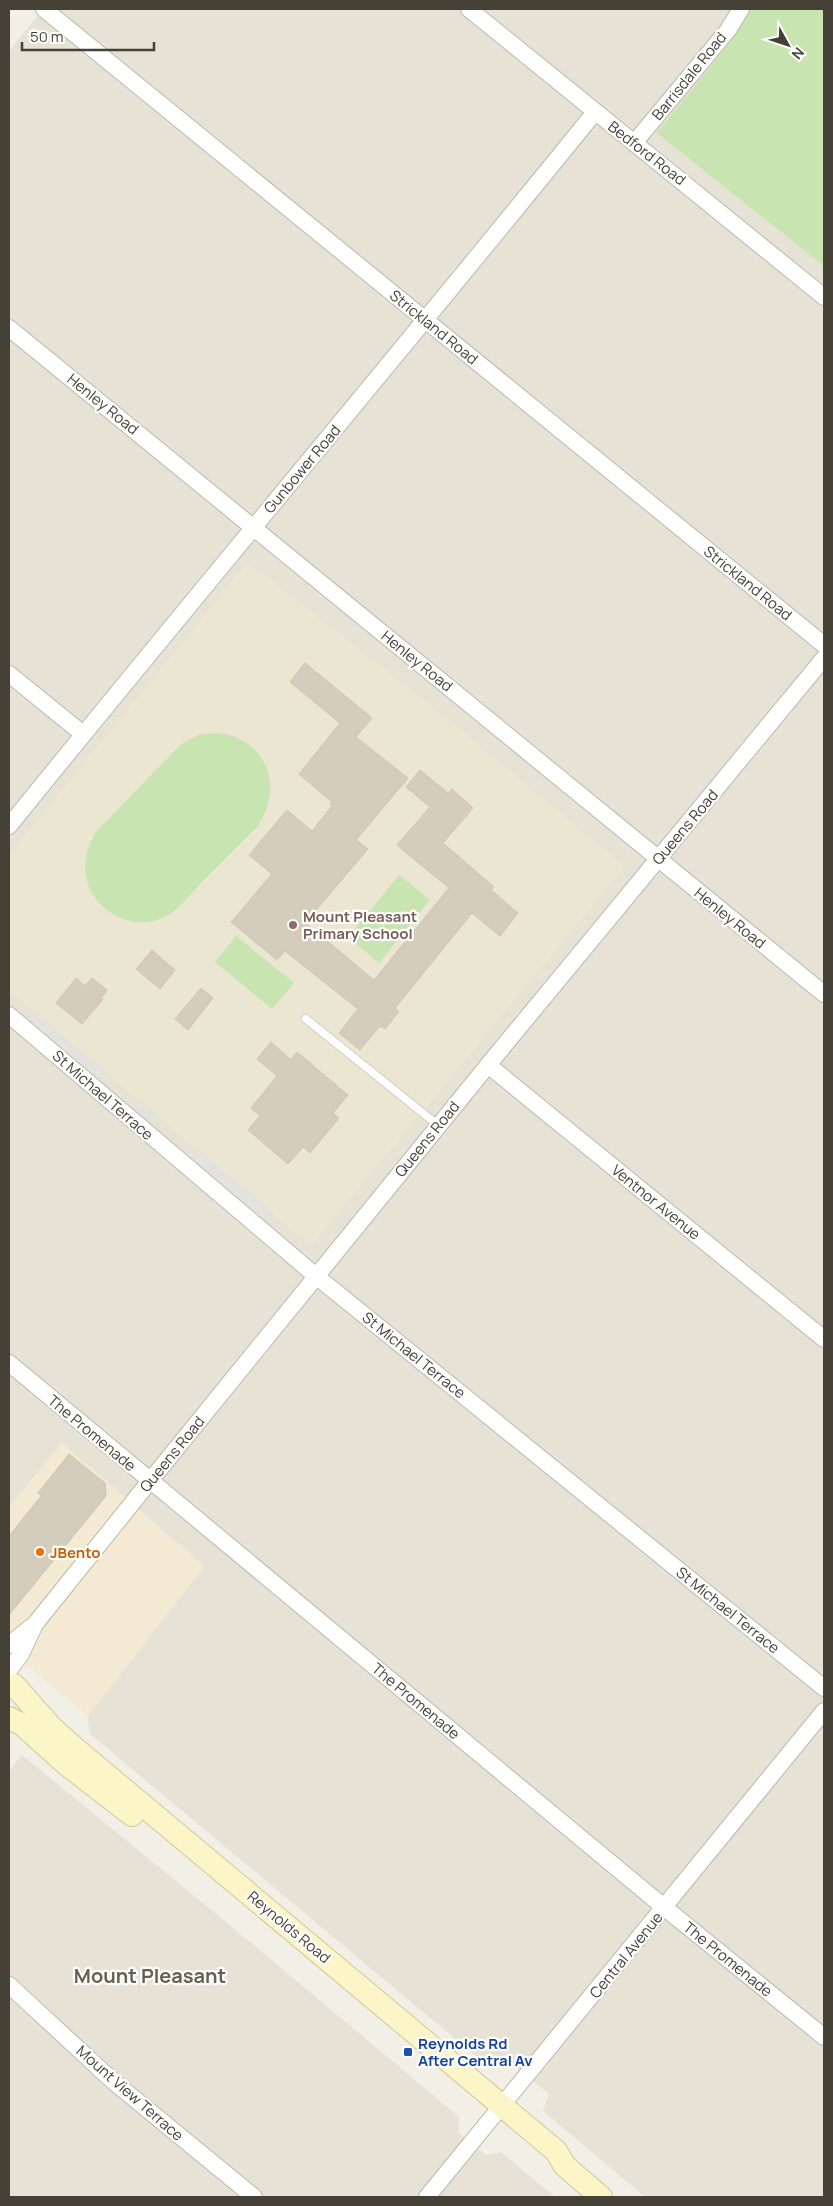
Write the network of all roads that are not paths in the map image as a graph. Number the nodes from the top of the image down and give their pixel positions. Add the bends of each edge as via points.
1 (44, 9) edge
2 (469, 9) edge
3 (741, 9) edge
4 (594, 112) junction
5 (635, 142) junction
6 (824, 297) edge
7 (426, 321) junction
8 (9, 328) edge
9 (253, 526) junction
10 (824, 645) edge
11 (824, 658) edge
12 (9, 674) edge
13 (83, 734) junction
14 (9, 826) edge
15 (658, 860) junction
16 (824, 994) edge
17 (9, 1015) edge
18 (306, 1019) dead end
19 (488, 1065) junction
20 (439, 1126) junction
21 (316, 1276) junction
22 (824, 1339) edge
23 (9, 1363) edge
24 (150, 1481) junction
25 (35, 1624) junction
26 (9, 1645) edge
27 (10, 1680) edge
28 (824, 1688) edge
29 (824, 1711) edge
30 (9, 1718) edge
31 (72, 1757) junction
32 (665, 1908) junction
33 (9, 1986) edge
34 (824, 2037) edge
35 (498, 2111) junction
36 (254, 2197) edge
37 (427, 2197) edge
38 (601, 2197) edge

1 - 7 street, Strickland Road
2 - 4 street, Bedford Road
3 - 5 street, Barrisdale Road via 728,30
4 - 5 street, Bedford Road
4 - 7 street, Gunbower Road
5 - 6 street, Bedford Road
7 - 9 street, Gunbower Road
7 - 10 street, Strickland Road
8 - 9 street, Henley Road
9 - 13 street, Gunbower Road
9 - 15 street, Henley Road
11 - 15 street, Queens Road
12 - 13 street
13 - 14 street, Gunbower Road
15 - 16 street, Henley Road
15 - 19 street, Queens Road
17 - 21 street, St Michael Terrace
18 - 20 lane
19 - 20 street, Queens Road
19 - 22 street, Ventnor Avenue
20 - 21 street, Queens Road
21 - 24 street, Queens Road
21 - 28 street, St Michael Terrace
23 - 24 street, The Promenade
24 - 25 street, Queens Road
24 - 32 street, The Promenade
25 - 26 street, Queens Road
25 - 27 street, Queens Road
27 - 31 main road, Reynolds Road via 52,1728
29 - 32 street, Central Avenue
30 - 31 main road, Reynolds Road
31 - 35 main road, Reynolds Road
32 - 34 street, The Promenade
32 - 35 street, Central Avenue
33 - 36 street, Mount View Terrace via 114,2082
35 - 37 street, Central Avenue
35 - 38 main road, Reynolds Road via 556,2151 565,2166

